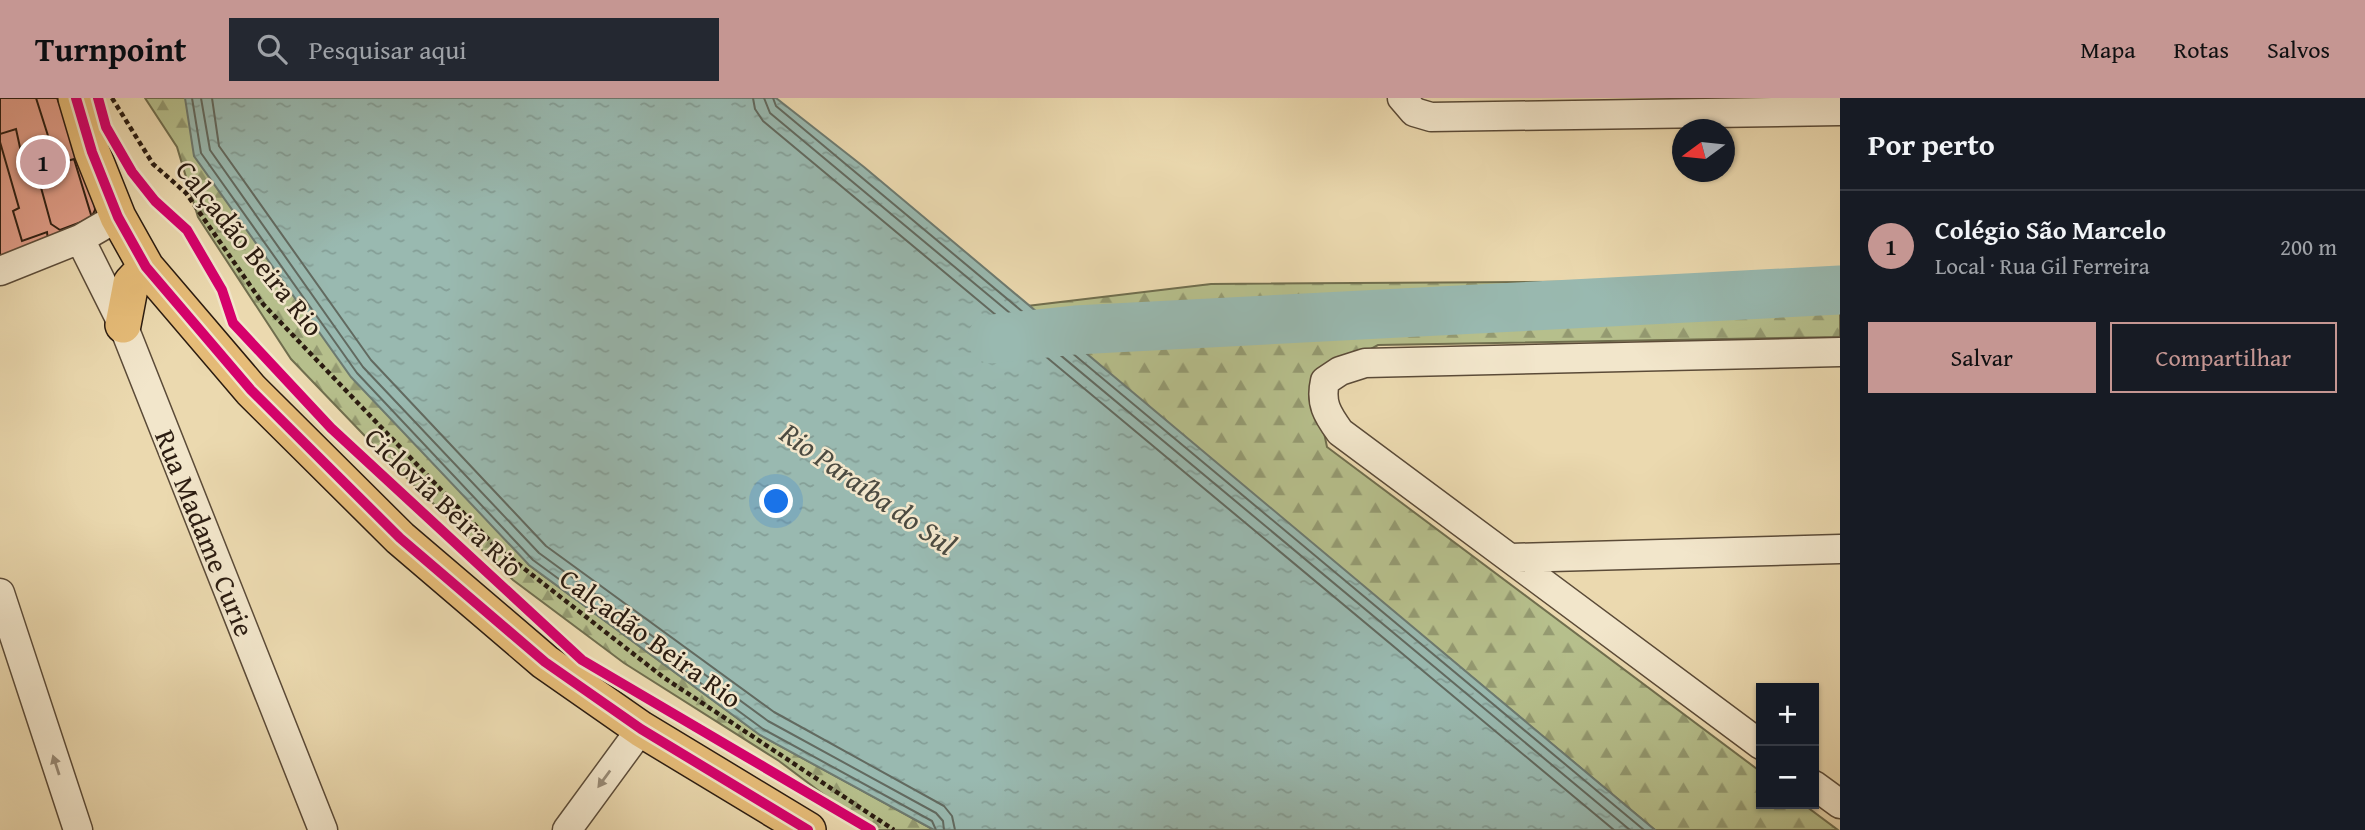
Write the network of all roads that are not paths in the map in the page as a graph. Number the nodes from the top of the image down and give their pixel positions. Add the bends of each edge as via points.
1 (76, 98) edge
2 (1402, 98) edge
3 (1840, 111) edge
4 (118, 216) junction
5 (80, 239) junction
6 (146, 267) junction
7 (0, 271) edge
8 (122, 326) junction
9 (1840, 352) edge
10 (1840, 549) edge
11 (1511, 558) junction
12 (0, 593) edge
13 (641, 729) junction
14 (1756, 741) edge
15 (1819, 789) edge
16 (1840, 804) edge
17 (78, 830) edge
18 (323, 830) edge
19 (568, 830) edge
20 (808, 830) edge

1 - 4 main road
2 - 3 street via 1414,112 1431,117
4 - 5 street
4 - 6 main road
5 - 7 street
5 - 8 street, Rua Madame Curie
6 - 8 main road via 131,283
6 - 13 main road via 251,390 400,538 545,662
8 - 18 street, Rua Madame Curie
9 - 11 street via 1365,363 1325,381 1325,413 1340,432
10 - 11 street
11 - 14 street
17 -> 12 street
13 -> 19 street
13 - 20 main road
15 - 16 street

